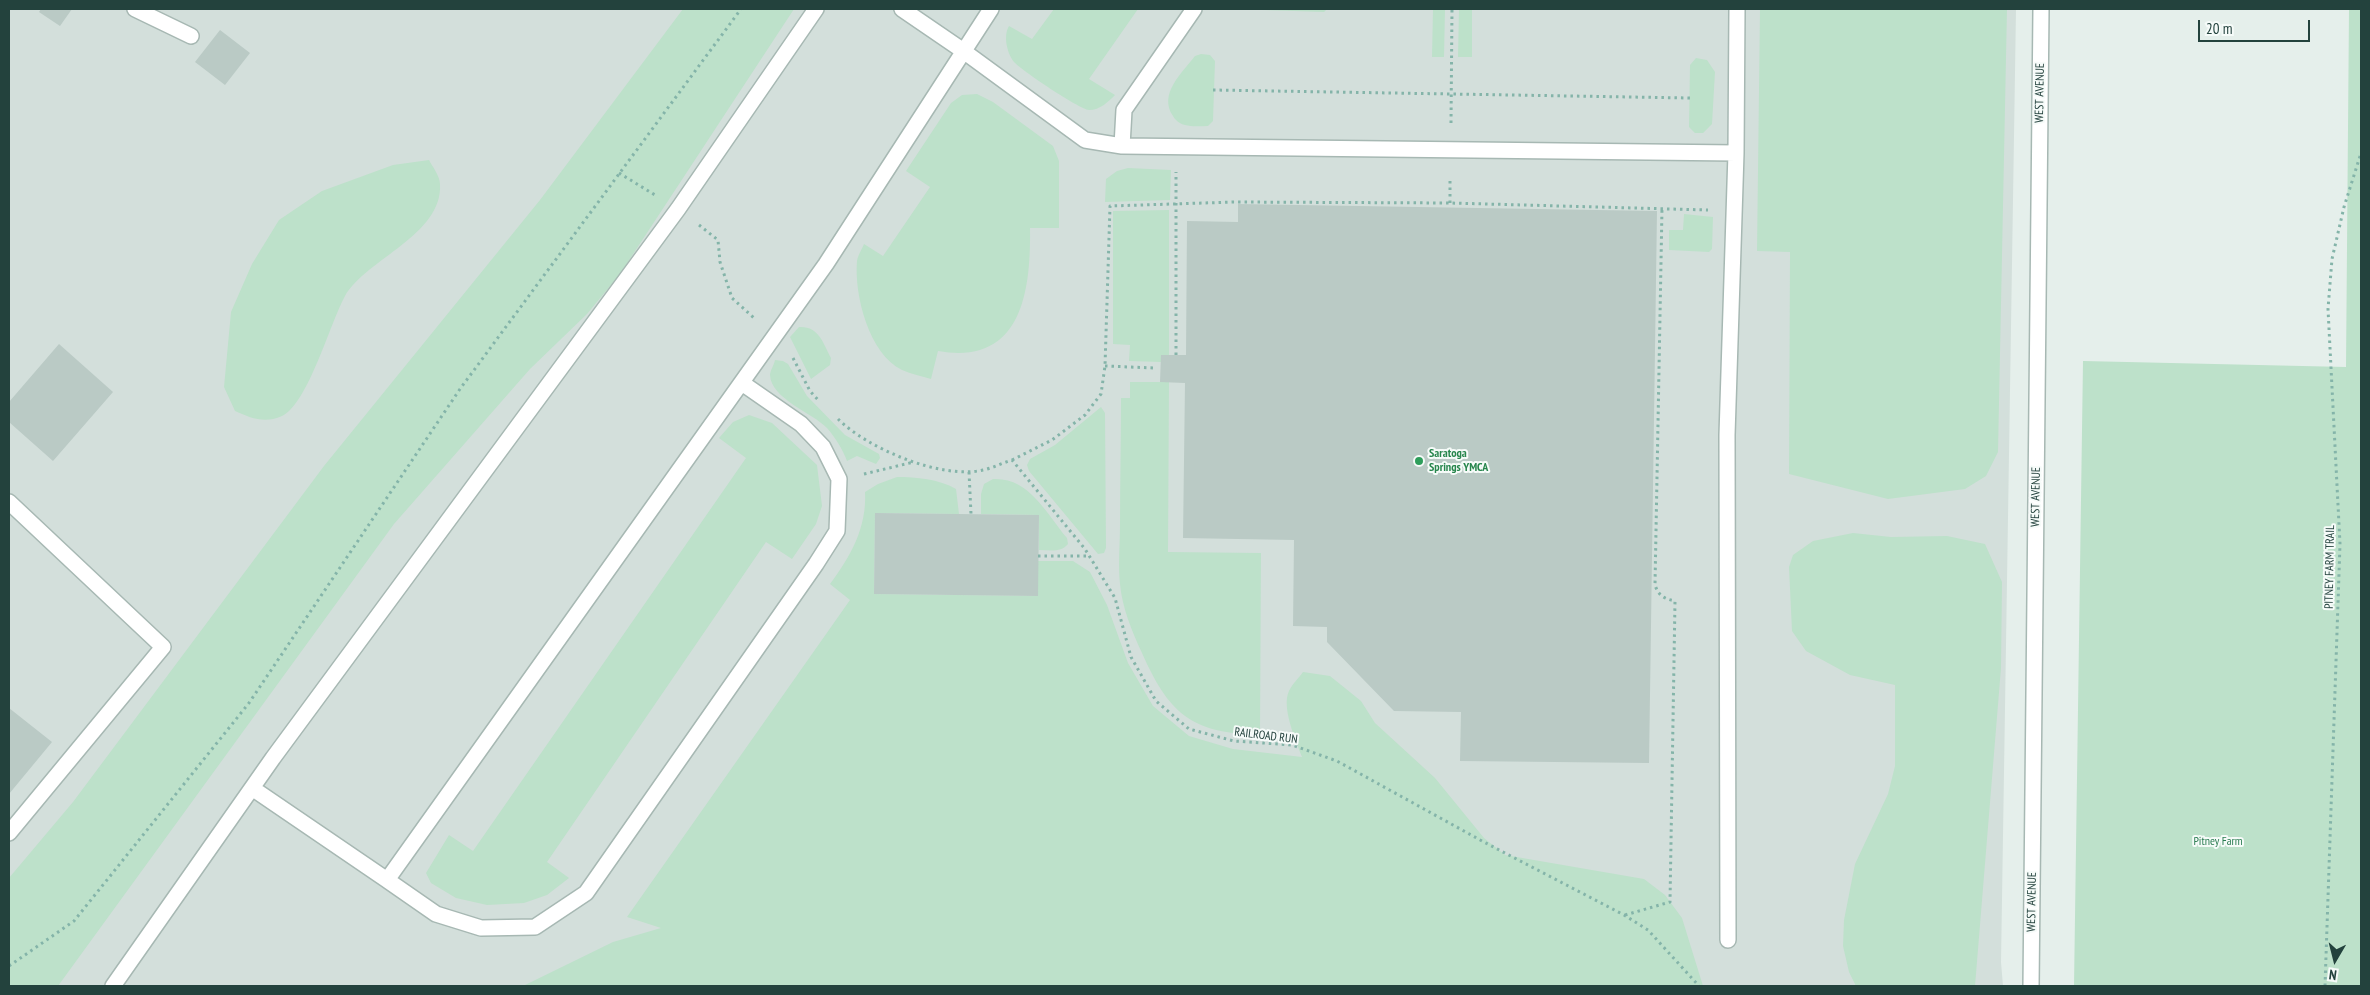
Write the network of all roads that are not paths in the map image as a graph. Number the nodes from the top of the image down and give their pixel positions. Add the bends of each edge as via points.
1 (135, 9) edge
2 (816, 9) edge
3 (902, 9) edge
4 (991, 9) edge
5 (1194, 9) edge
6 (1737, 9) edge
7 (2041, 9) edge
8 (192, 36) dead end
9 (962, 50) junction
10 (1122, 146) junction
11 (1736, 153) junction
12 (742, 384) junction
13 (9, 502) edge
14 (252, 788) junction
15 (9, 834) edge
16 (387, 880) junction
17 (1728, 940) dead end
18 (113, 986) edge
19 (2031, 986) edge

1 - 8 street
2 - 14 street via 678,209
3 - 9 street
4 - 9 street
5 - 10 street via 1124,110
6 - 11 street
7 - 19 street, WEST AVENUE
9 - 10 street via 1086,140
9 - 12 street via 826,264
10 - 11 street
11 - 17 street via 1728,435
12 - 16 street
12 - 16 street via 800,424 823,447 840,479 837,531 586,893 535,927 481,928 436,914
13 - 15 street via 162,647
14 - 16 street
14 - 18 street

